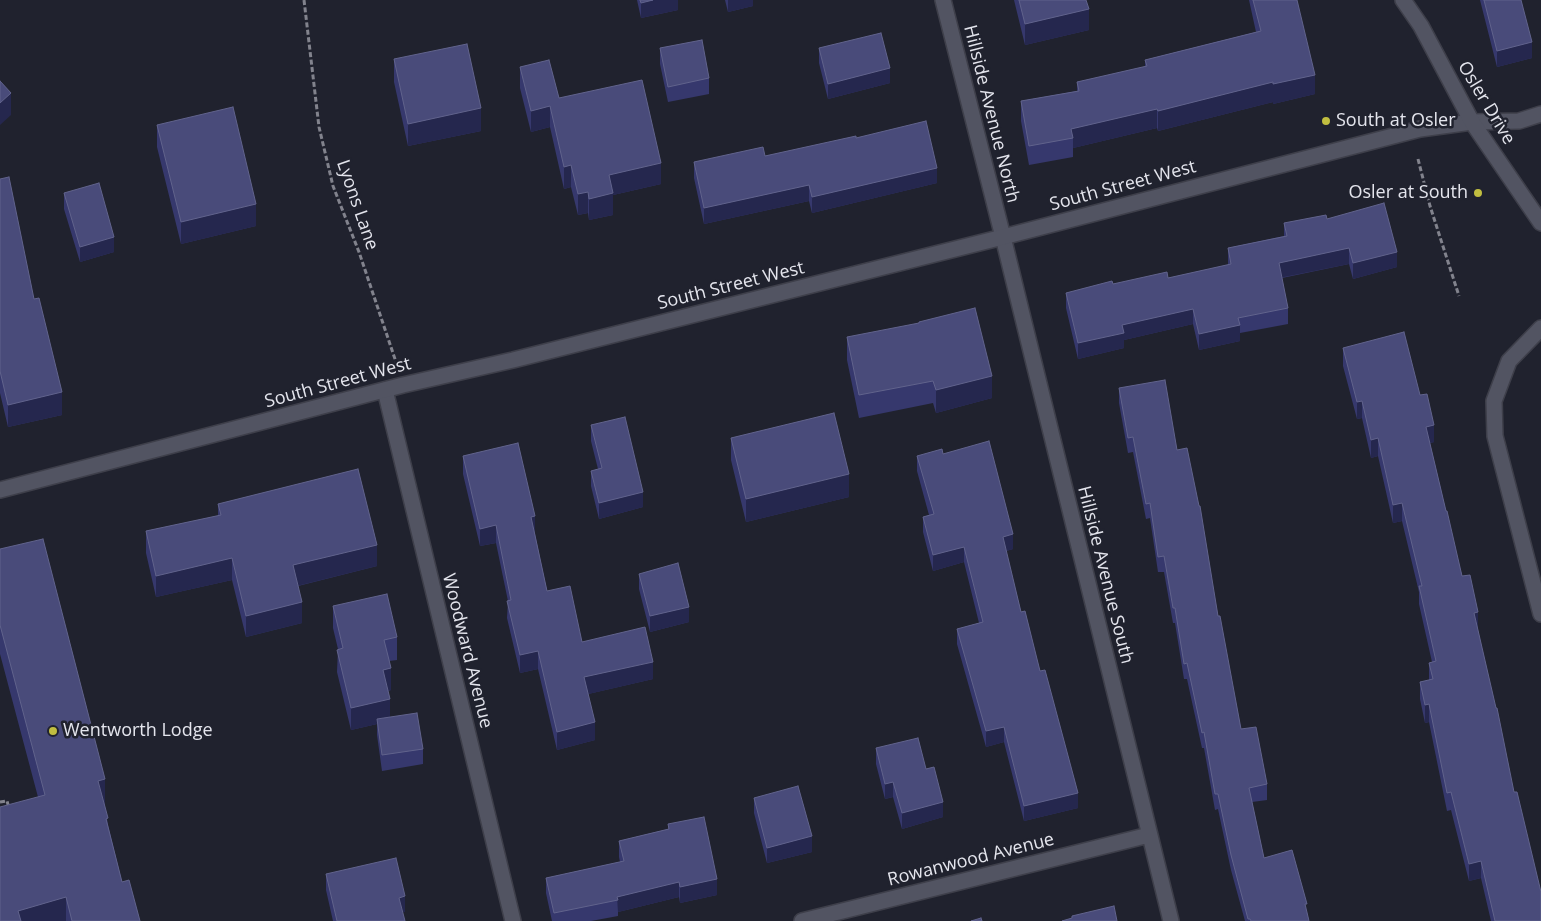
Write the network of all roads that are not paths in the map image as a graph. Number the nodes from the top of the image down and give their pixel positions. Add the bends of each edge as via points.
1 (943, 0) edge
2 (1403, 0) edge
3 (1541, 114) edge
4 (1472, 122) junction
5 (1541, 223) edge
6 (1003, 237) junction
7 (1541, 328) edge
8 (385, 390) junction
9 (0, 490) edge
10 (1541, 614) edge
11 (1149, 835) junction
12 (513, 921) edge
13 (802, 921) edge
14 (1171, 921) edge

1 - 6 street, Hillside Avenue North
2 - 4 street, Osler Drive via 1421,26
3 - 4 street, South Street West via 1519,121
4 - 5 street, Osler Drive
4 - 6 street, South Street West via 1420,129
6 - 8 street, South Street West
6 - 11 street, Hillside Avenue South
7 - 10 street via 1509,361 1494,401 1495,436
8 - 9 street, South Street West
8 - 12 street, Woodward Avenue
11 - 13 street, Rowanwood Avenue
11 - 14 street, Hillside Avenue South

